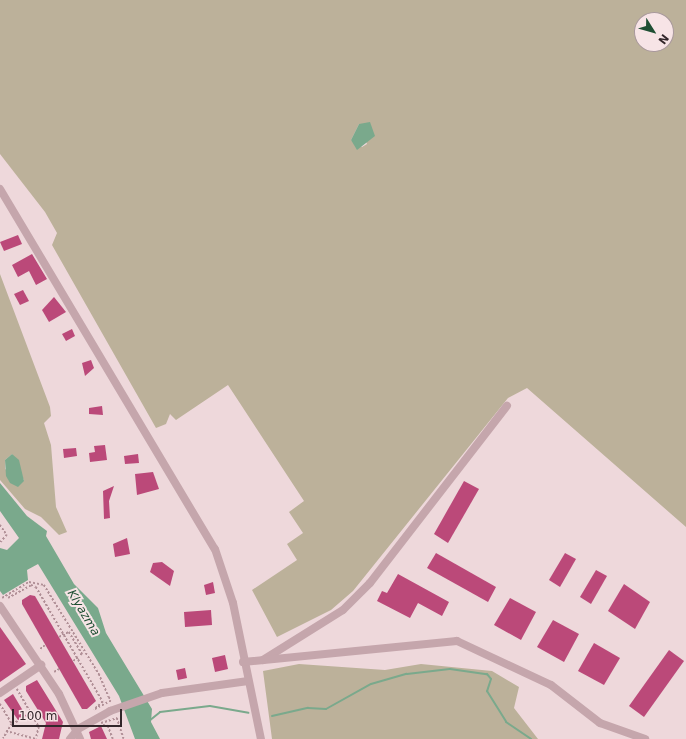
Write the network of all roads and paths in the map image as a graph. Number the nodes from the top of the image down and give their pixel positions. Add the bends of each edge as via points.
1 (0, 189) edge
2 (507, 406) dead end
3 (0, 525) edge
4 (0, 543) edge
5 (8, 598) dead end
6 (0, 599) edge
7 (0, 606) edge
8 (65, 634) junction
9 (59, 638) dead end
10 (79, 640) junction
11 (75, 642) junction
12 (46, 645) dead end
13 (40, 649) dead end
14 (79, 657) junction
15 (262, 660) junction
16 (73, 661) dead end
17 (243, 662) junction
18 (41, 665) junction
19 (59, 669) dead end
20 (54, 672) dead end
21 (248, 681) junction
22 (14, 684) junction
23 (0, 693) edge
24 (0, 704) edge
25 (94, 710) junction
26 (32, 714) junction
27 (91, 715) dead end
28 (12, 724) junction
29 (78, 729) junction
30 (6, 731) junction
31 (4, 739) edge
32 (36, 739) edge
33 (70, 739) edge
34 (80, 739) edge
35 (113, 739) edge
36 (124, 739) edge
37 (261, 739) edge
38 (645, 739) edge

1 - 17 street via 215,549 233,602
2 - 15 street via 370,583 343,610
3 - 4 path via 8,535
5 - 8 path via 34,585
6 - 10 path via 29,582 42,584
7 - 18 street
8 - 9 path
8 - 11 path via 69,632
8 - 14 path
10 - 11 path
10 - 25 path via 111,701
11 - 14 path via 82,654
12 - 13 path
14 - 16 path
14 - 25 path via 103,702
15 - 17 street
15 - 38 street via 457,641 551,685 600,723
17 - 21 street
18 - 22 street
18 - 29 street
19 - 20 path
21 - 29 street via 162,693 110,711
21 - 37 street
22 - 23 street
22 - 26 path
24 - 28 path
25 - 27 path via 96,713
26 - 28 path
26 - 32 path via 39,727
28 - 30 path
29 - 33 street
29 - 34 street
30 - 31 path
30 - 32 path
35 - 36 path via 108,726 103,725 117,718

